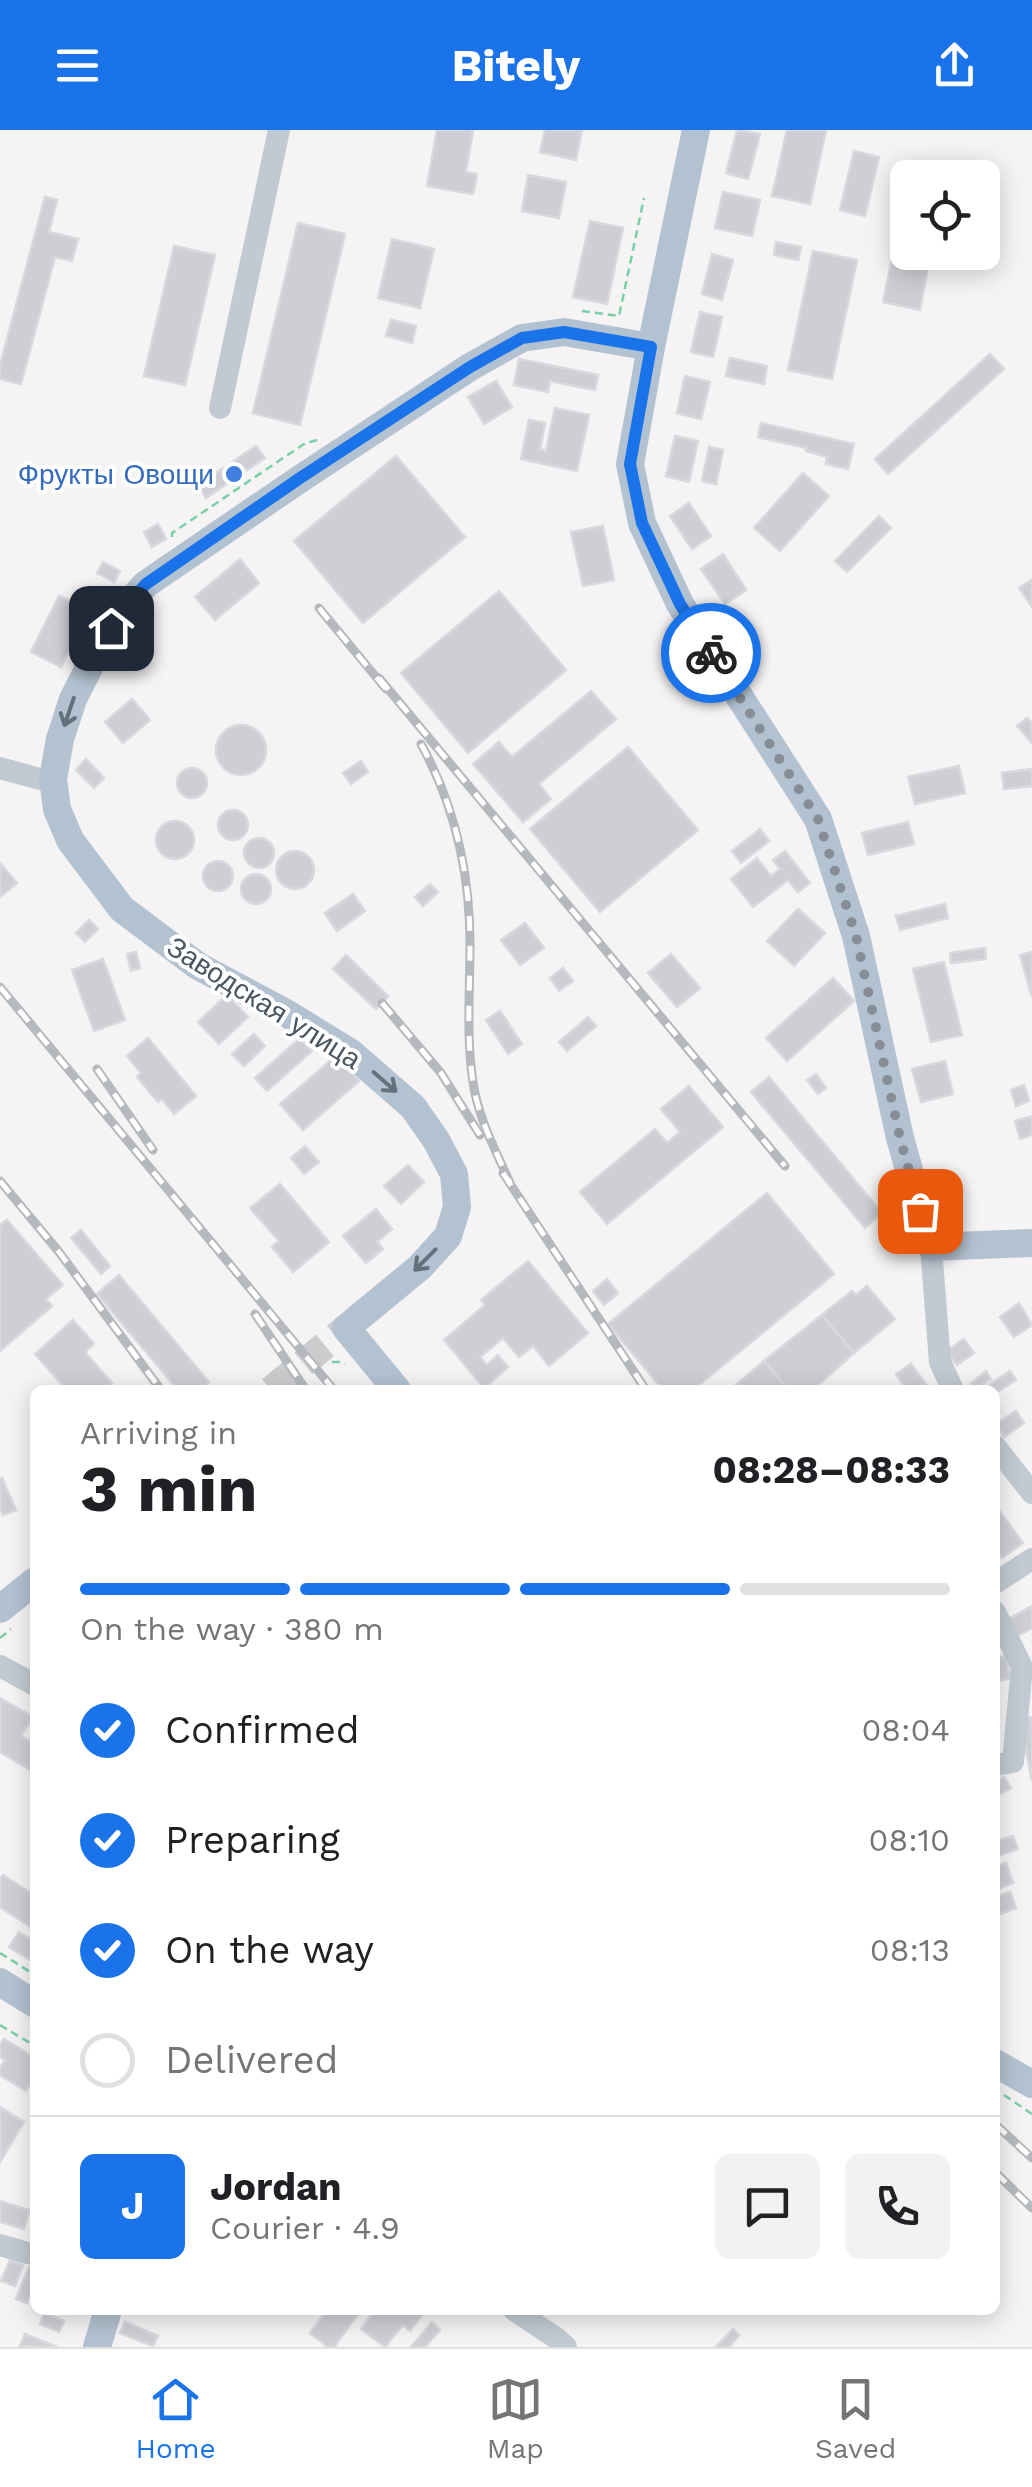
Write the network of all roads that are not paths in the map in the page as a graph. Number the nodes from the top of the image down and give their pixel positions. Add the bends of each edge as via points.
1 (279, 130) edge
2 (696, 130) edge
3 (651, 347) junction
4 (220, 408) dead end
5 (0, 768) edge
6 (53, 780) junction
7 (1032, 1242) edge
8 (931, 1247) junction
9 (393, 1385) edge
10 (951, 1385) edge
11 (1000, 1452) edge
12 (1032, 1492) edge
13 (1032, 1559) edge
14 (1000, 1579) edge
15 (30, 1585) edge
16 (0, 1609) edge
17 (1000, 1622) edge
18 (0, 1666) edge
19 (30, 1682) edge
20 (1000, 1763) edge
21 (0, 1982) edge
22 (30, 2001) edge
23 (1000, 2065) edge
24 (1032, 2084) edge
25 (0, 2245) edge
26 (30, 2254) edge
27 (107, 2315) edge
28 (522, 2315) edge
29 (97, 2347) edge
30 (566, 2347) edge

1 - 4 street
2 - 3 main road
3 -> 6 main road, Заводская улица via 564,332 522,338 146,584 123,609 74,699
3 - 8 main road via 630,464 642,523 680,604 818,819 856,936
5 - 6 street
6 -> 9 main road, Заводская улица via 56,809 70,840 122,910 198,966 351,1053 413,1107 436,1140 454,1174 457,1207 448,1236 346,1328
7 - 8 main road
8 - 10 street via 940,1362
11 - 12 street
13 - 14 street
15 - 16 main road
17 - 20 street via 1022,1666 1013,1762
18 - 19 street
21 - 22 main road
23 - 24 main road
25 - 26 street
27 - 29 main road
28 - 30 street

